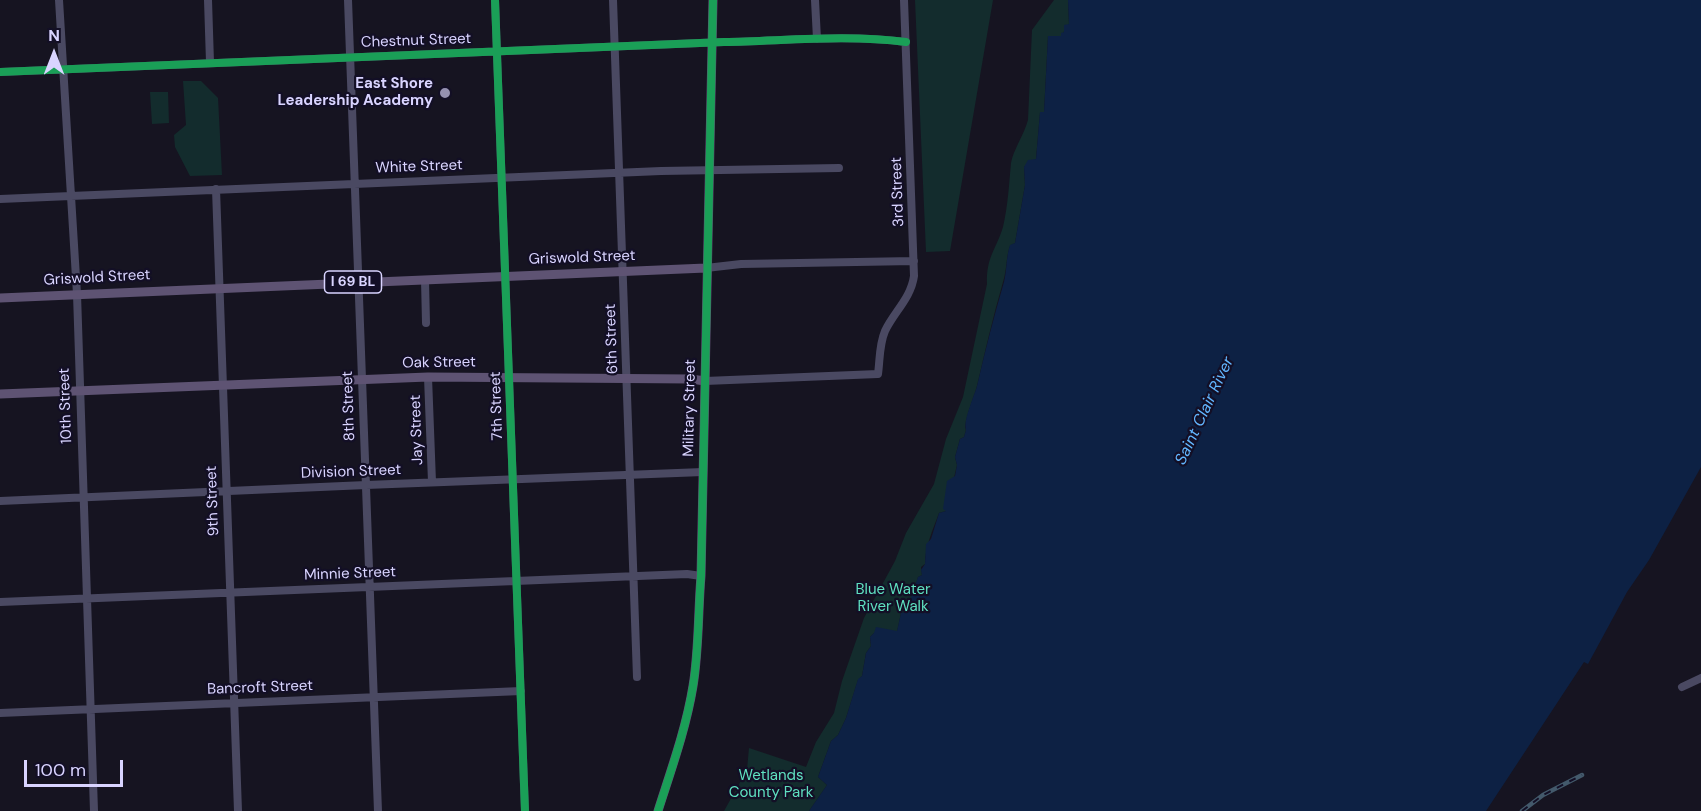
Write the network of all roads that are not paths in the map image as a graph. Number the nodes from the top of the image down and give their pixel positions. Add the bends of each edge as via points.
1 (60, 0) edge
2 (208, 0) edge
3 (348, 0) edge
4 (495, 0) edge
5 (613, 0) edge
6 (713, 0) edge
7 (816, 0) edge
8 (904, 0) edge
9 (817, 39) junction
10 (906, 42) junction
11 (712, 43) junction
12 (615, 47) junction
13 (497, 51) junction
14 (350, 57) junction
15 (210, 62) junction
16 (63, 70) junction
17 (0, 72) edge
18 (839, 168) dead end
19 (709, 170) junction
20 (619, 173) junction
21 (502, 178) junction
22 (354, 183) junction
23 (216, 189) junction
24 (70, 196) junction
25 (0, 199) edge
26 (914, 261) junction
27 (706, 268) junction
28 (623, 272) junction
29 (506, 276) junction
30 (425, 280) junction
31 (358, 281) junction
32 (220, 288) junction
33 (77, 294) junction
34 (0, 298) edge
35 (426, 323) dead end
36 (878, 374) joint
37 (428, 377) junction
38 (509, 377) junction
39 (627, 378) junction
40 (362, 380) junction
41 (705, 381) junction
42 (222, 385) junction
43 (79, 391) junction
44 (0, 394) edge
45 (703, 472) junction
46 (630, 475) junction
47 (513, 479) junction
48 (432, 482) junction
49 (366, 484) junction
50 (226, 491) junction
51 (82, 497) junction
52 (0, 501) edge
53 (634, 576) junction
54 (701, 576) junction
55 (516, 581) junction
56 (369, 586) junction
57 (230, 592) junction
58 (86, 598) junction
59 (0, 602) edge
60 (637, 677) dead end
61 (1701, 678) edge
62 (1682, 687) dead end
63 (521, 691) junction
64 (373, 696) junction
65 (235, 702) junction
66 (90, 708) junction
67 (0, 712) edge
68 (94, 811) edge
69 (238, 811) edge
70 (378, 811) edge
71 (525, 811) edge
72 (658, 811) edge

1 - 16 street, 10th Street
2 - 15 street
3 - 14 street, 8th Street
4 - 13 street, 7th Street
5 - 12 street, 6th Street
6 - 11 main road, Military Street
7 - 9 street
8 - 10 street, 3rd Street
9 - 10 street, Chestnut Street
9 - 11 street, Chestnut Street
10 - 26 street, 3rd Street
11 - 12 street, Chestnut Street
11 - 19 main road, Military Street
12 - 13 street, Chestnut Street
12 - 20 street, 6th Street
13 - 14 street, Chestnut Street
13 - 21 street, 7th Street
14 - 15 street, Chestnut Street
14 - 22 street, 8th Street
15 - 16 street, Chestnut Street
16 - 17 street, Chestnut Street
16 - 24 street, 10th Street
18 - 19 street, White Street
19 - 20 street, White Street
19 - 27 main road, Military Street
20 - 21 street, White Street
20 - 28 street, 6th Street
21 - 22 street, White Street
21 - 29 street, 7th Street
22 - 23 street, White Street
22 - 31 street, 8th Street
23 - 24 street, White Street
23 - 32 street, 9th Street
24 - 25 street, White Street
24 - 33 street, 10th Street
26 - 27 street, Griswold Street
26 - 36 street, 3rd Street via 913,287 886,329
27 - 28 main road, Griswold Street / I 69 BL
27 - 41 main road, Military Street
28 - 29 main road, Griswold Street / I 69 BL
28 - 39 street, 6th Street
29 - 30 main road, Griswold Street / I 69 BL
29 - 38 street, 7th Street
30 - 31 main road, Griswold Street / I 69 BL
30 - 35 street
31 - 32 main road, Griswold Street / I 69 BL
31 - 40 street, 8th Street
32 - 33 main road, Griswold Street / I 69 BL
32 - 42 street, 9th Street
33 - 34 main road, Griswold Street / I 69 BL
33 - 43 street, 10th Street
36 - 41 street, Oak Street
37 - 38 main road, Oak Street
37 - 40 main road, Oak Street
37 - 48 street, Jay Street
38 - 39 main road, Oak Street
38 - 47 street, 7th Street
39 - 41 main road, Oak Street
39 - 46 street, 6th Street
40 - 42 main road, Oak Street
40 - 49 street, 8th Street
41 - 45 main road, Military Street
42 - 43 main road, Oak Street
42 - 50 street, 9th Street
43 - 44 main road, Oak Street
43 - 51 street, 10th Street
45 - 46 street, Division Street
45 - 54 main road, Military Street
46 - 47 street, Division Street
46 - 53 street, 6th Street
47 - 48 street, Division Street
47 - 55 street, 7th Street
48 - 49 street, Division Street
49 - 50 street, Division Street
49 - 56 street, 8th Street
50 - 51 street, Division Street
50 - 57 street, 9th Street
51 - 52 street, Division Street
51 - 58 street, 10th Street
53 - 54 street, Minnie Street
53 - 55 street, Minnie Street
53 - 60 street, 6th Street
54 - 72 main road, Military Street via 693,687
55 - 56 street, Minnie Street
55 - 63 street, 7th Street
56 - 57 street, Minnie Street
56 - 64 street, 8th Street
57 - 58 street, Minnie Street
57 - 65 street, 9th Street
58 - 59 street, Minnie Street
58 - 66 street, 10th Street
61 - 62 street
63 - 64 street, Bancroft Street
63 - 71 street, 7th Street
64 - 65 street, Bancroft Street
64 - 70 street, 8th Street
65 - 66 street, Bancroft Street
65 - 69 street, 9th Street
66 - 67 street, Bancroft Street
66 - 68 street, 10th Street

